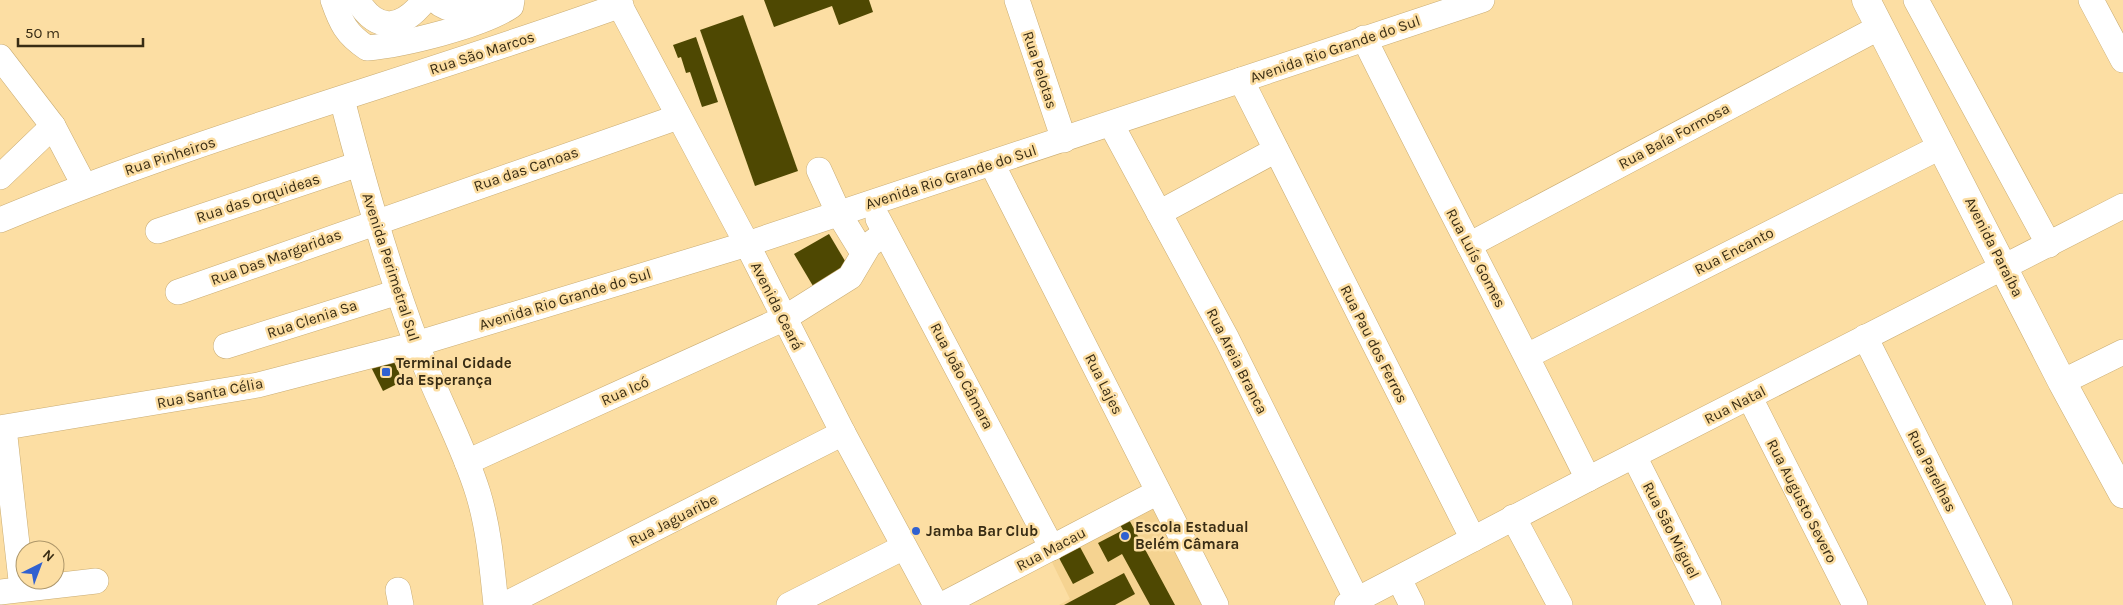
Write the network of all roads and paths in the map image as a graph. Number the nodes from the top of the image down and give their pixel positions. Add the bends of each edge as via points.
1 (333, 0) edge
2 (357, 0) edge
3 (425, 0) edge
4 (434, 0) edge
5 (497, 0) edge
6 (512, 0) edge
7 (1866, 0) edge
8 (1916, 0) edge
9 (2091, 0) edge
10 (619, 2) edge
11 (1024, 2) edge
12 (1472, 2) edge
13 (1880, 27) junction
14 (1364, 38) junction
15 (0, 56) edge
16 (2123, 60) edge
17 (1241, 80) junction
18 (342, 99) junction
19 (678, 117) junction
20 (1111, 124) junction
21 (53, 126) junction
22 (1064, 140) junction
23 (1942, 146) junction
24 (1276, 150) junction
25 (359, 164) junction
26 (992, 164) junction
27 (818, 170) dead end
28 (0, 177) edge
29 (84, 185) junction
30 (871, 204) junction
31 (2123, 206) edge
32 (1159, 213) junction
33 (840, 214) junction
34 (0, 220) edge
35 (374, 222) junction
36 (158, 232) dead end
37 (886, 233) junction
38 (747, 244) junction
39 (1469, 245) junction
40 (2049, 245) junction
41 (863, 253) junction
42 (2004, 268) junction
43 (178, 292) dead end
44 (398, 292) junction
45 (783, 319) junction
46 (1865, 337) junction
47 (416, 344) junction
48 (226, 346) dead end
49 (2123, 352) edge
50 (1527, 356) junction
51 (2062, 382) junction
52 (1750, 398) junction
53 (2, 428) edge
54 (842, 434) junction
55 (1634, 456) junction
56 (467, 462) junction
57 (1588, 479) junction
58 (1158, 492) junction
59 (2123, 494) edge
60 (1513, 518) junction
61 (1473, 539) junction
62 (904, 547) junction
63 (1052, 548) junction
64 (1399, 579) junction
65 (96, 582) dead end
66 (11, 591) edge
67 (1352, 602) edge
68 (496, 605) edge
69 (504, 605) edge
70 (789, 605) edge
71 (936, 605) edge
72 (942, 605) edge
73 (1216, 605) edge
74 (1412, 605) edge
75 (1560, 605) edge
76 (1709, 605) edge
77 (1855, 605) edge
78 (2000, 605) edge

1 - 6 street via 350,37 367,48 416,39 476,22 500,14 511,6
2 - 3 street via 372,18 388,25 398,24 407,18
4 - 5 street via 446,8 462,11
7 - 13 main road, Avenida Paraíba
8 - 40 street
9 - 16 street
10 - 18 street, Rua São Marcos
10 - 19 street, Avenida Ceará
11 - 22 street, Rua Pelotas
12 - 14 street, Avenida Rio Grande do Sul
13 - 23 main road, Avenida Paraíba
13 - 39 street, Rua Baía Formosa
14 - 17 street, Avenida Rio Grande do Sul
14 - 39 street, Rua Luís Gomes
15 - 21 street
17 - 20 street, Avenida Rio Grande do Sul
17 - 24 street, Rua Pau dos Ferros
18 - 25 street, Avenida Perimetral Sul
18 - 29 street, Rua Pinheiros
19 - 35 street, Rua das Canoas
19 - 38 street, Avenida Ceará
20 - 22 street, Avenida Rio Grande do Sul
20 - 32 street, Rua Areia Branca
21 - 28 street
21 - 29 street
22 - 26 street, Avenida Rio Grande do Sul
23 - 42 main road, Avenida Paraíba
23 - 50 street, Rua Encanto
24 - 32 street
24 - 61 street, Rua Pau dos Ferros
25 - 35 street, Avenida Perimetral Sul
25 - 36 street, Rua das Orquideas
26 - 30 street, Avenida Rio Grande do Sul
26 - 58 street, Rua Lajes
27 - 33 street
29 - 34 street, Rua Pinheiros
30 - 33 street, Avenida Rio Grande do Sul
30 - 37 street, Rua João Câmara
31 - 40 street, Rua Natal
32 - 67 street, Rua Areia Branca via 1227,339
33 - 38 street, Avenida Rio Grande do Sul
33 - 41 street
35 - 43 street, Rua Das Margaridas
35 - 44 street, Avenida Perimetral Sul
37 - 41 street, Rua Icó
37 - 63 street, Rua João Câmara
38 - 45 street, Avenida Ceará
38 - 47 street, Avenida Rio Grande do Sul
39 - 50 street, Rua Luís Gomes
40 - 42 street, Rua Natal
41 - 45 street, Rua Icó via 850,277
42 - 46 street, Rua Natal
42 - 51 main road, Avenida Paraíba
44 - 47 street, Avenida Perimetral Sul
44 - 48 street, Rua Clenia Sa
45 - 54 street, Avenida Ceará
45 - 56 street, Rua Icó
46 - 52 street, Rua Natal
46 - 78 street, Rua Parelhas
47 - 53 street, Rua Santa Célia via 258,385
47 - 56 street, Avenida Perimetral Sul
49 - 51 street
50 - 57 street, Rua Luís Gomes
51 - 59 main road, Avenida Paraíba
52 - 55 street, Rua Natal
52 - 77 street, Rua Augusto Severo
53 - 66 street
54 - 62 street, Avenida Ceará
54 - 69 street, Rua Jaguaribe
55 - 57 street, Rua Natal
55 - 76 street, Rua São Miguel
56 - 68 street, Avenida Perimetral Sul via 486,525
57 - 60 street, Rua Natal
58 - 63 street, Rua Macau
58 - 73 street, Rua Lajes
60 - 61 street, Rua Natal
60 - 75 street
61 - 64 street, Rua Natal
62 - 70 street
62 - 71 street, Avenida Ceará
63 - 72 street, Rua Macau
64 - 67 street, Rua Natal
64 - 74 street
65 - 66 street

